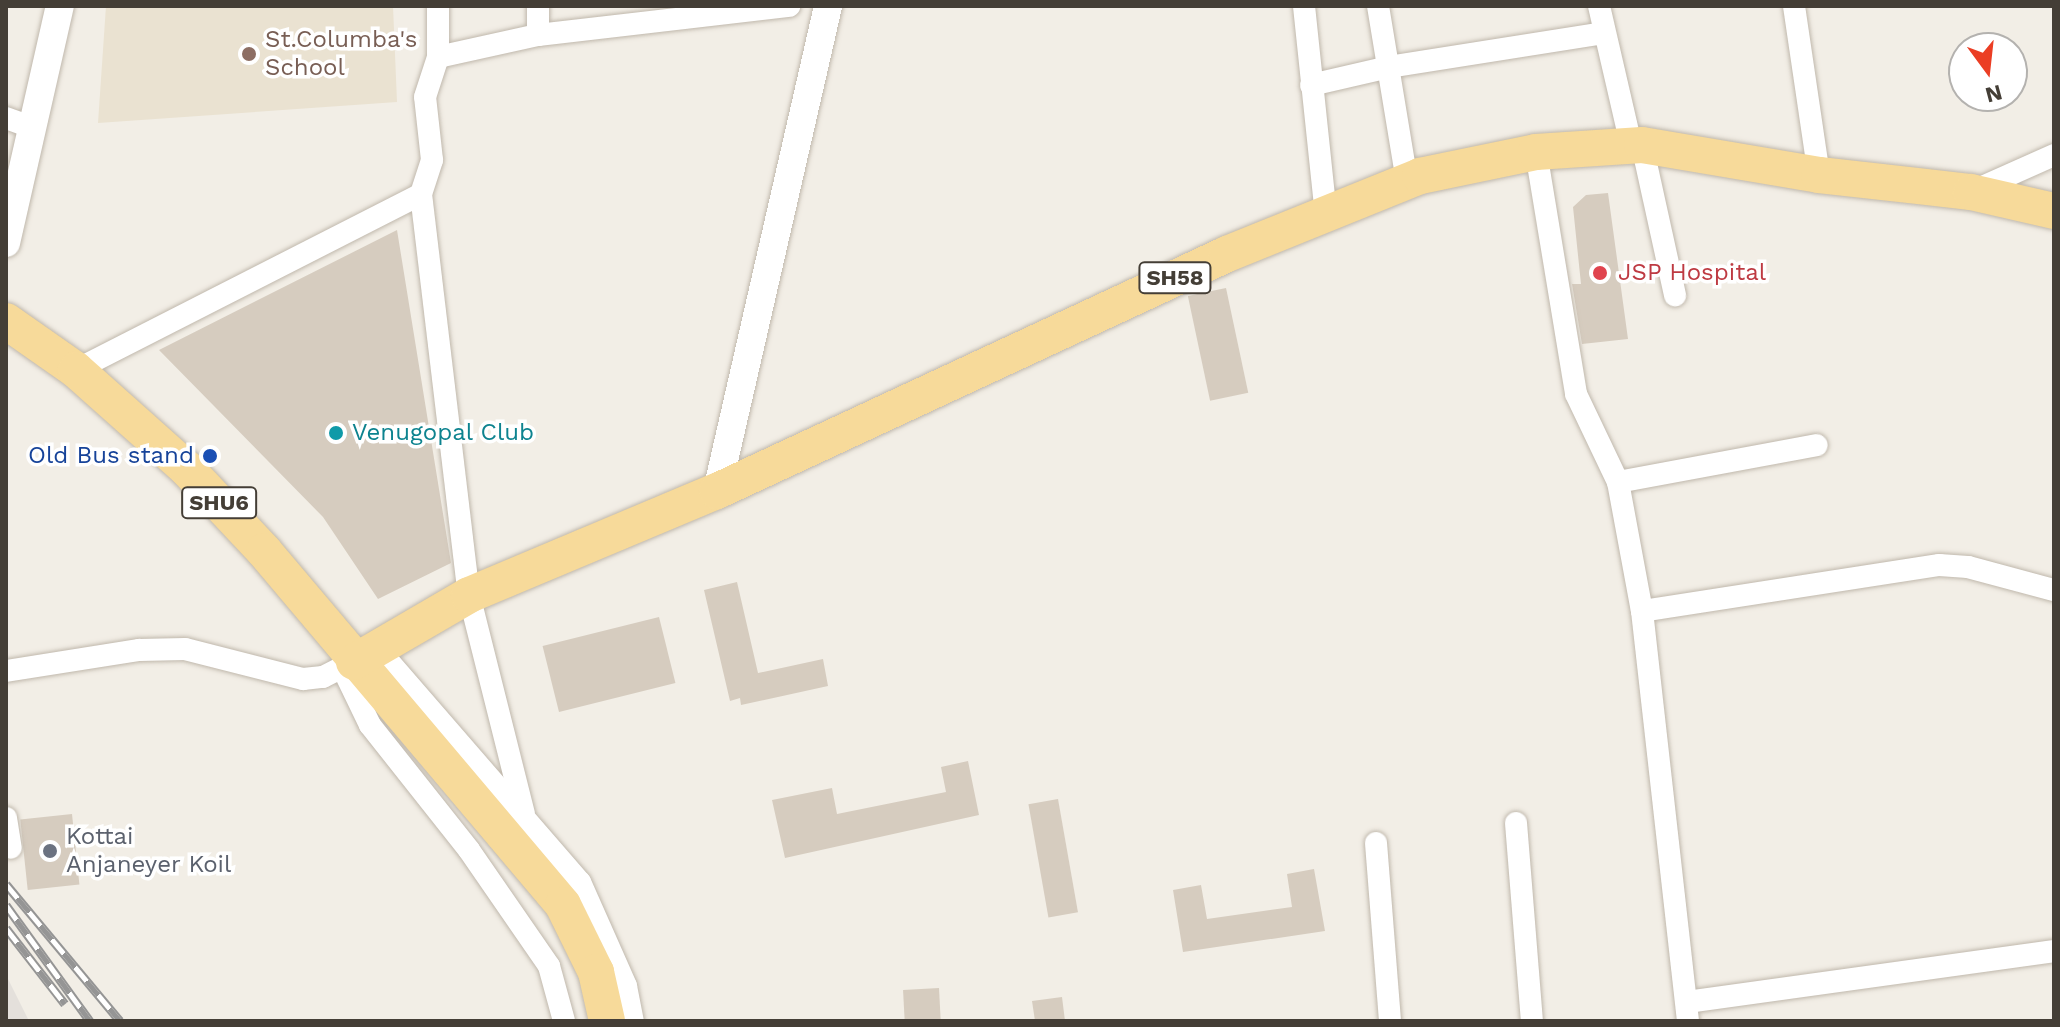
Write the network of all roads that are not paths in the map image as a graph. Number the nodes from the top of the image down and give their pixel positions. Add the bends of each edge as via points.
1 (60, 6) edge
2 (438, 6) edge
3 (538, 6) edge
4 (789, 6) edge
5 (828, 6) edge
6 (1304, 6) edge
7 (1378, 6) edge
8 (1599, 6) edge
9 (1794, 6) edge
10 (760, 7) edge
11 (660, 13) edge
12 (1603, 33) junction
13 (538, 35) junction
14 (438, 57) junction
15 (1389, 67) junction
16 (1311, 85) junction
17 (6, 118) edge
18 (33, 128) junction
19 (1636, 145) junction
20 (1536, 152) junction
21 (2054, 155) edge
22 (1819, 175) junction
23 (1407, 181) junction
24 (1971, 192) junction
25 (421, 194) junction
26 (2054, 211) edge
27 (1326, 214) junction
28 (6, 243) edge
29 (1675, 295) dead end
30 (6, 321) edge
31 (76, 370) junction
32 (1817, 445) dead end
33 (1618, 482) junction
34 (717, 491) junction
35 (2054, 590) edge
36 (469, 595) junction
37 (1642, 611) junction
38 (358, 659) junction
39 (6, 671) edge
40 (524, 814) junction
41 (6, 818) edge
42 (1516, 823) dead end
43 (1376, 843) dead end
44 (11, 848) dead end
45 (2054, 951) edge
46 (1687, 1012) edge
47 (564, 1021) edge
48 (607, 1021) edge
49 (633, 1021) edge
50 (1390, 1021) edge
51 (1532, 1021) edge

1 - 18 street
2 - 14 street
3 - 13 street
4 - 10 street
5 - 34 street
6 - 16 street
7 - 15 street
8 - 12 street
9 - 22 street
10 - 11 street
11 - 13 street
12 - 15 street
12 - 19 street
13 - 14 street
14 - 25 street via 425,97 432,160
15 - 16 street
15 - 23 street
16 - 27 street
17 - 18 street
18 - 28 street
19 - 20 main road, SH58
19 - 22 main road, SH58
19 - 29 street
20 - 23 main road, SH58
20 - 33 street via 1576,394
21 - 24 street
22 - 24 main road, SH58
23 - 27 main road, SH58
24 - 26 main road, SH58
25 - 31 street
25 - 36 street
27 - 34 main road, SH58 via 1227,254
30 - 31 main road, SHU6
31 - 38 main road, SHU6 via 187,469
32 - 33 street
33 - 37 street
34 - 36 main road, SH58
35 - 37 street via 1968,567 1939,565
36 - 38 main road, SH58
36 - 40 street
37 - 46 street
38 - 39 street via 303,679 185,649 139,650
38 - 40 street via 453,741
38 - 47 street via 370,725 469,850 549,966
38 - 48 main road, SHU6 via 563,905 596,972
40 - 49 street via 580,882 626,986
41 - 44 street
42 - 51 street
43 - 50 street
45 - 46 street

